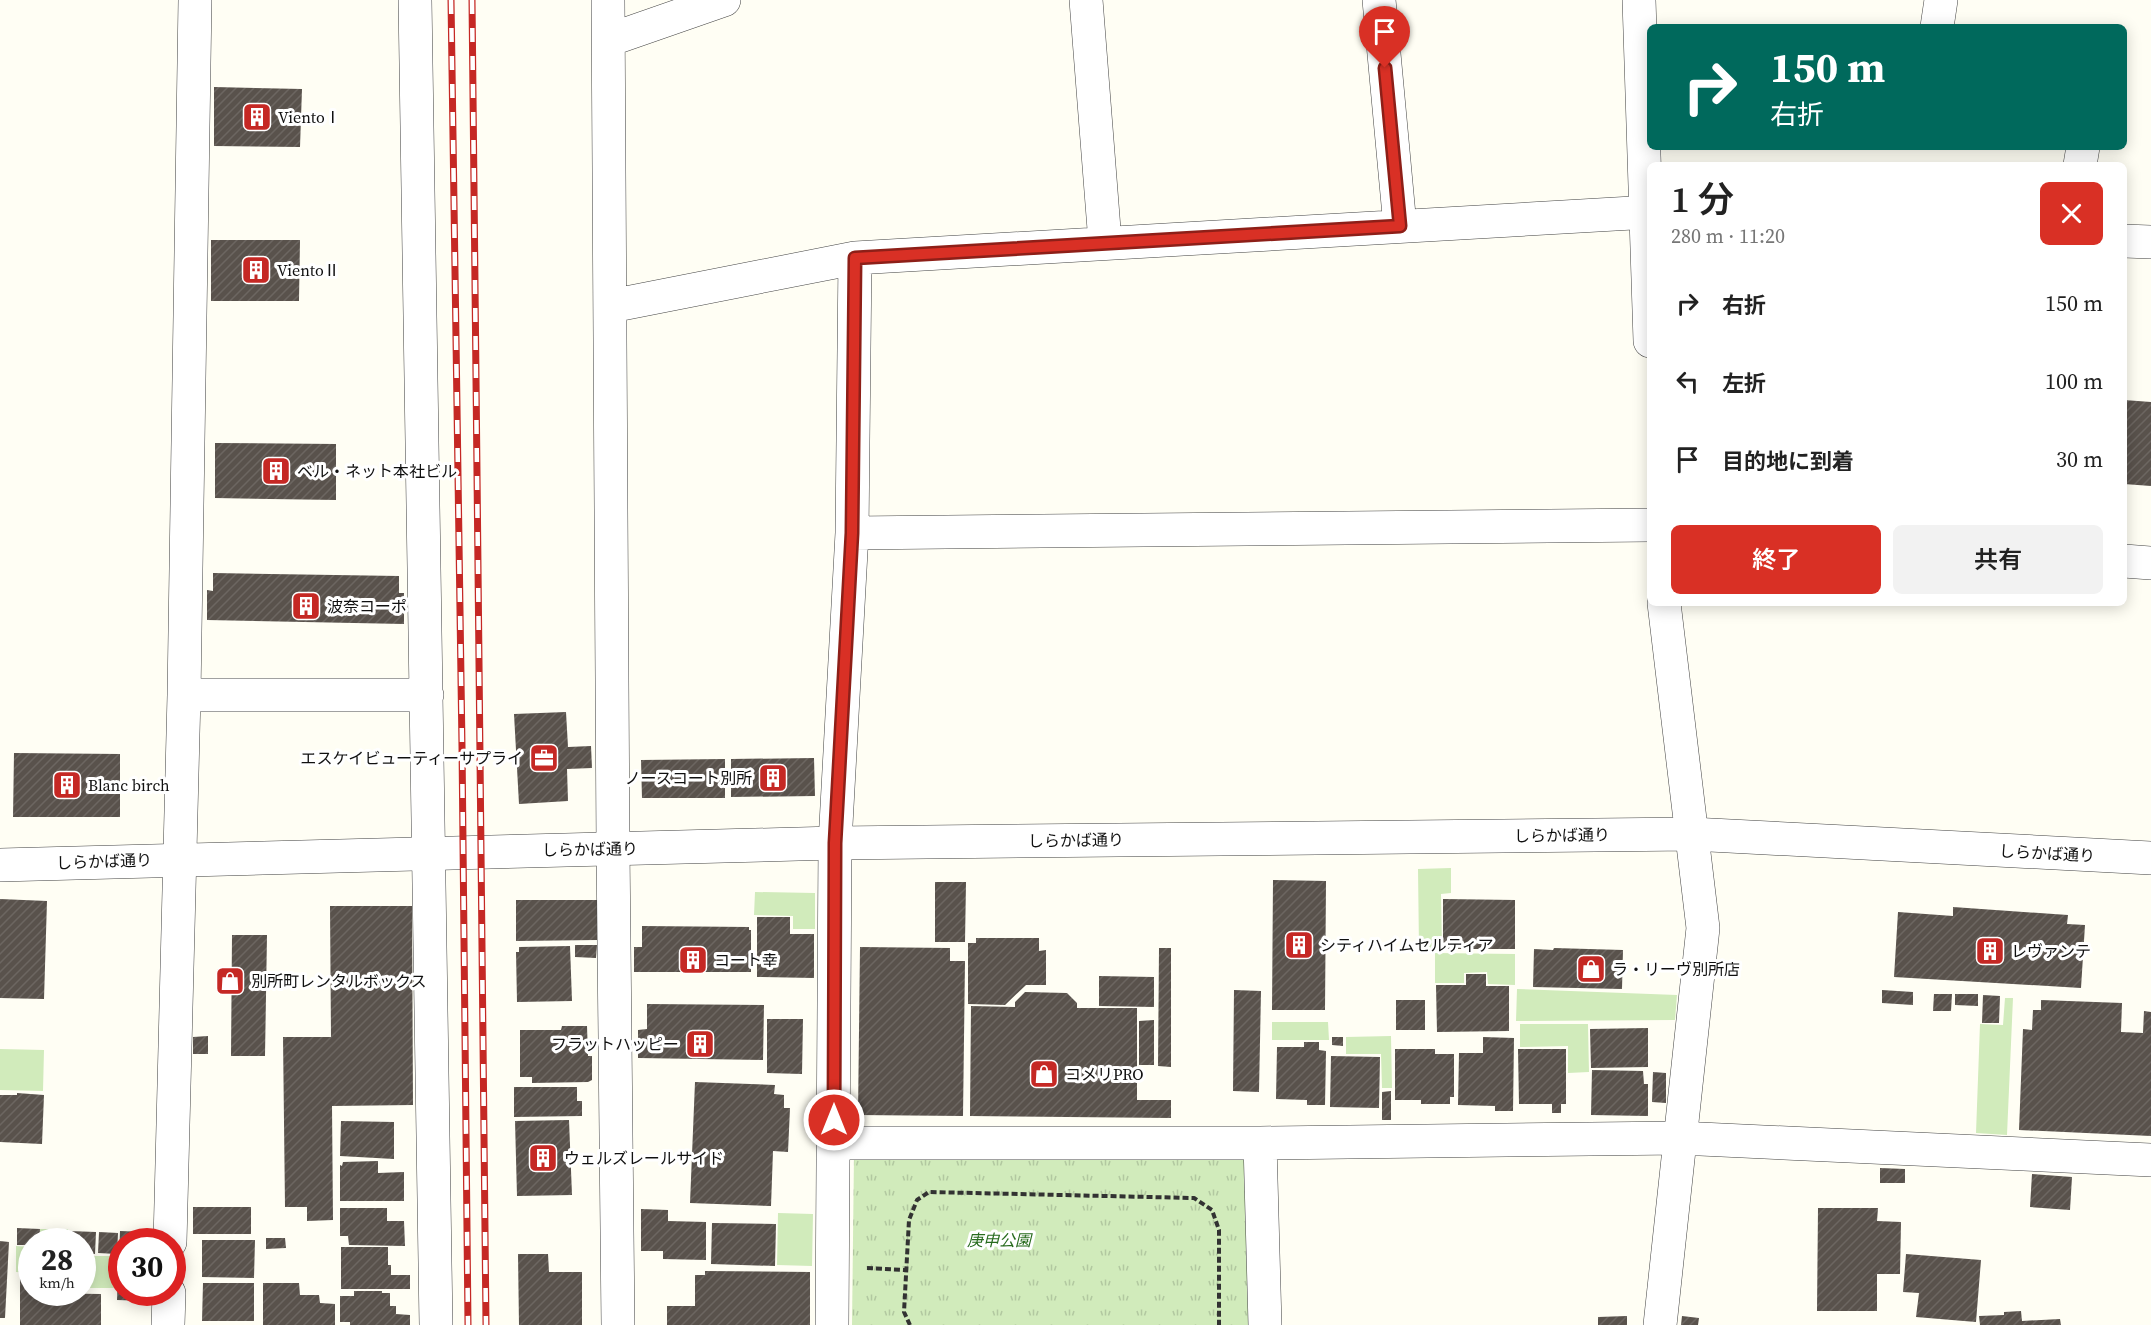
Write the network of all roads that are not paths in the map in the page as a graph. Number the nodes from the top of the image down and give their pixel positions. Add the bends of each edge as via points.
1 (195, 0) edge
2 (415, 0) edge
3 (608, 0) edge
4 (724, 0) edge
5 (1086, 0) edge
6 (1379, 0) edge
7 (1639, 0) edge
8 (1941, 0) edge
9 (1937, 24) edge
10 (609, 40) junction
11 (1647, 188) edge
12 (1647, 212) edge
13 (1400, 226) junction
14 (2127, 241) edge
15 (1105, 242) junction
16 (2151, 242) edge
17 (855, 258) junction
18 (611, 306) junction
19 (1647, 525) edge
20 (852, 533) junction
21 (2127, 561) edge
22 (2151, 563) edge
23 (1664, 606) edge
24 (184, 695) junction
25 (427, 695) junction
26 (1691, 834) junction
27 (835, 843) junction
28 (613, 849) junction
29 (430, 853) junction
30 (2151, 858) edge
31 (180, 859) junction
32 (0, 865) edge
33 (1679, 1138) junction
34 (833, 1143) junction
35 (1260, 1143) junction
36 (2151, 1160) edge
37 (170, 1228) edge
38 (169, 1306) edge
39 (168, 1325) edge
40 (436, 1325) edge
41 (618, 1325) edge
42 (832, 1325) edge
43 (1265, 1325) edge
44 (1660, 1325) edge

1 - 24 street
2 - 25 street
3 - 10 street
4 - 10 street
5 - 15 street
6 - 13 street
7 - 11 street
8 - 9 street
10 - 18 street
12 - 13 street
13 - 15 street
14 - 16 street
15 - 17 street
17 - 18 street
17 - 20 street
18 - 28 street
19 - 20 street
20 - 27 street
21 - 22 street
23 - 26 street
24 - 25 street
24 - 31 street
25 - 29 street
26 - 27 street, しらかば通り
26 - 30 street, しらかば通り
26 - 33 street via 1703,928
27 - 28 street, しらかば通り
27 - 34 street
28 - 29 street, しらかば通り
28 - 41 street
29 - 31 street, しらかば通り
29 - 40 street
31 - 32 street, しらかば通り
31 - 37 street
33 - 35 street
33 - 36 street
33 - 44 street
34 - 35 street
34 - 42 street
35 - 43 street
38 - 39 street

